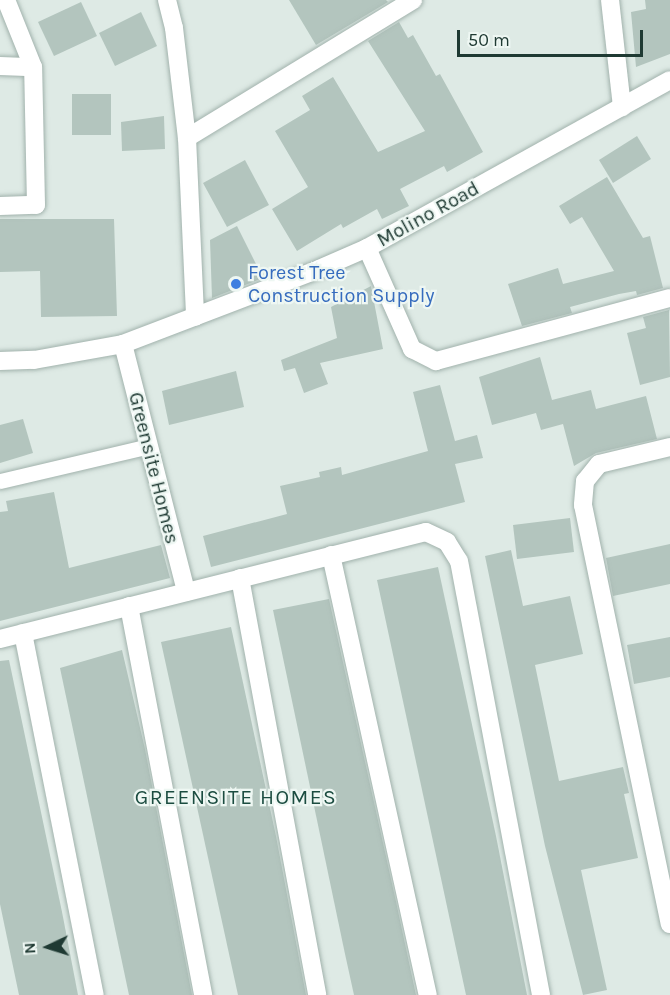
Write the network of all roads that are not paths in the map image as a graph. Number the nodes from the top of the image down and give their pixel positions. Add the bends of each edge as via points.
1 (6, 0) edge
2 (166, 0) edge
3 (413, 0) edge
4 (610, 0) edge
5 (0, 66) edge
6 (33, 67) junction
7 (670, 80) edge
8 (622, 107) junction
9 (187, 138) junction
10 (0, 206) edge
11 (367, 248) junction
12 (670, 298) edge
13 (195, 317) junction
14 (123, 344) junction
15 (0, 362) edge
16 (149, 446) junction
17 (670, 447) edge
18 (0, 481) edge
19 (331, 555) junction
20 (240, 578) junction
21 (186, 592) junction
22 (129, 606) junction
23 (23, 633) junction
24 (0, 639) edge
25 (670, 924) edge
26 (95, 995) edge
27 (204, 995) edge
28 (317, 995) edge
29 (428, 995) edge
30 (541, 995) edge

1 - 6 street
2 - 9 street via 174,28
3 - 9 street
4 - 8 street
5 - 6 street
6 - 10 street via 36,205
7 - 8 street, Molino Road
8 - 11 street, Molino Road
9 - 13 street
11 - 12 street via 411,349 436,361
11 - 13 street, Molino Road
13 - 14 street, Molino Road
14 - 15 street, Molino Road
14 - 16 street, Greensite Homes
16 - 18 lane
16 - 21 street, Greensite Homes
17 - 25 street via 599,464 585,481 583,505
19 - 20 street
19 - 29 street
19 - 30 street via 426,532 447,542 459,561
20 - 21 street
20 - 28 street
21 - 22 street
22 - 23 street
22 - 27 street
23 - 24 street
23 - 26 street

